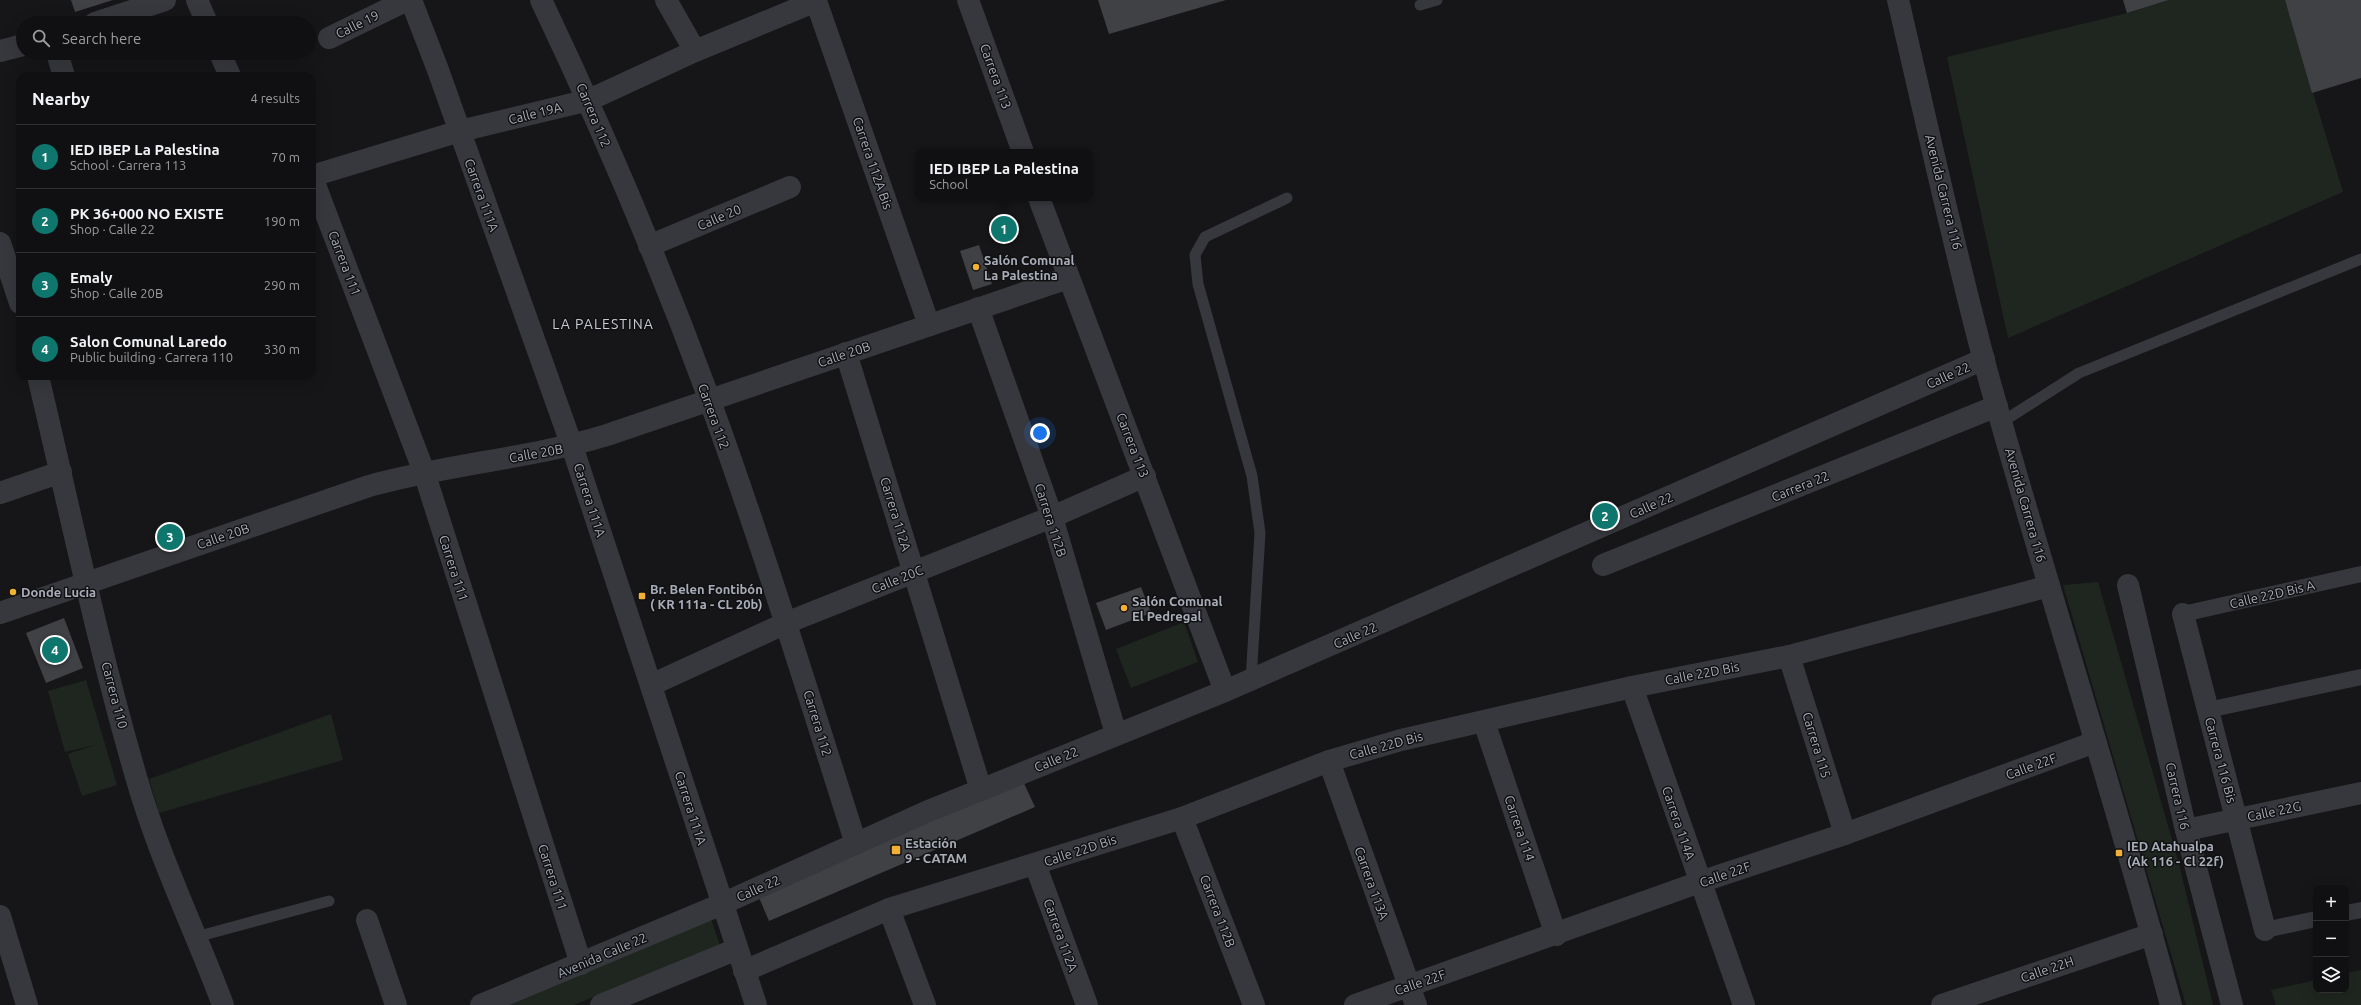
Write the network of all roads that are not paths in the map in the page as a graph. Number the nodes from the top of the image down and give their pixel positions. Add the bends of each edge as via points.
1 (165, 0) edge
2 (197, 0) edge
3 (407, 0) edge
4 (411, 0) edge
5 (541, 0) edge
6 (666, 0) edge
7 (968, 0) edge
8 (1437, 0) edge
9 (1898, 0) edge
10 (816, 1) joint
11 (1420, 5) dead end
12 (116, 16) edge
13 (204, 16) edge
14 (329, 38) dead end
15 (16, 47) edge
16 (0, 51) edge
17 (695, 52) junction
18 (58, 60) edge
19 (223, 60) edge
20 (63, 72) edge
21 (228, 72) edge
22 (589, 100) junction
23 (460, 131) junction
24 (1022, 149) edge
25 (316, 175) edge
26 (316, 187) edge
27 (790, 187) dead end
28 (1287, 198) dead end
29 (1040, 201) edge
30 (0, 243) edge
31 (649, 246) junction
32 (2361, 259) edge
33 (1068, 278) junction
34 (14, 286) edge
35 (978, 308) junction
36 (929, 325) junction
37 (846, 353) junction
38 (1984, 359) junction
39 (39, 380) edge
40 (710, 400) junction
41 (2000, 414) junction
42 (572, 446) junction
43 (61, 472) junction
44 (424, 472) junction
45 (1145, 476) junction
46 (0, 493) edge
47 (1052, 517) junction
48 (1603, 565) dead end
49 (914, 572) junction
50 (2361, 574) edge
51 (86, 584) junction
52 (2128, 585) dead end
53 (2049, 586) junction
54 (0, 613) edge
55 (2183, 614) joint
56 (786, 623) junction
57 (1789, 656) junction
58 (2361, 677) edge
59 (1251, 680) junction
60 (651, 686) junction
61 (1632, 687) junction
62 (1225, 691) junction
63 (2208, 710) junction
64 (1484, 722) junction
65 (1116, 734) junction
66 (2095, 742) junction
67 (1329, 761) junction
68 (981, 790) junction
69 (2361, 793) edge
70 (1182, 818) junction
71 (2237, 819) junction
72 (2186, 830) junction
73 (1845, 834) junction
74 (856, 844) junction
75 (1035, 864) junction
76 (1700, 882) junction
77 (329, 901) dead end
78 (722, 904) junction
79 (889, 909) junction
80 (2361, 910) edge
81 (2349, 912) edge
82 (0, 916) edge
83 (367, 920) dead end
84 (2313, 920) edge
85 (2266, 930) joint
86 (2152, 934) junction
87 (1556, 935) junction
88 (196, 937) junction
89 (737, 949) junction
90 (581, 964) junction
91 (744, 971) junction
92 (1412, 996) edge
93 (27, 1005) edge
94 (222, 1005) edge
95 (396, 1005) edge
96 (481, 1005) edge
97 (602, 1005) edge
98 (756, 1005) edge
99 (925, 1005) edge
100 (1087, 1005) edge
101 (1254, 1005) edge
102 (1355, 1005) edge
103 (1744, 1005) edge
104 (1942, 1005) edge
105 (2171, 1005) edge
106 (2232, 1005) edge

1 - 12 street
2 - 13 street
3 - 14 street, Calle 19
4 - 23 street, Carrera 111A
5 - 22 street, Carrera 112
6 - 17 street
7 - 24 street, Carrera 113
8 - 11 lane
9 - 38 street, Avenida Carrera 116
10 - 17 street, Calle 19A
10 - 36 street, Carrera 112A Bis
15 - 16 street
17 - 22 street, Calle 19A
18 - 20 street
19 - 21 street
22 - 23 street, Calle 19A
22 - 31 street, Carrera 112
23 - 25 street, Calle 19A
23 - 42 street, Carrera 111A
26 - 44 street, Carrera 111
27 - 31 street, Calle 20
28 - 59 lane via 1205,237 1195,254 1198,284 1252,476 1260,533
29 - 33 street, Carrera 113
30 - 34 street
31 - 40 street, Carrera 112
32 - 41 lane via 2079,373
33 - 35 street, Calle 20B
33 - 45 street, Carrera 113
35 - 36 street, Calle 20B
35 - 47 street, Carrera 112B
36 - 37 street, Calle 20B
37 - 40 street, Calle 20B
37 - 49 street, Carrera 112A
38 - 41 street, Avenida Carrera 116
38 - 59 street, Calle 22
39 - 43 street, Carrera 110
40 - 42 street, Calle 20B
40 - 56 street, Carrera 112
41 - 48 street, Carrera 22
41 - 53 street, Avenida Carrera 116
42 - 44 street, Calle 20B
42 - 60 street, Carrera 111A
43 - 46 street
43 - 51 street, Carrera 110
44 - 51 street, Calle 20B via 344,493
44 - 90 street, Carrera 111
45 - 47 street, Calle 20C
45 - 62 street, Carrera 113
47 - 49 street, Calle 20C
47 - 65 street, Carrera 112B
49 - 56 street, Calle 20C
49 - 68 street, Carrera 112A
50 - 55 street, Calle 22D Bis A
51 - 54 street, Calle 20B
51 - 88 street, Carrera 110 via 150,822
52 - 72 street, Carrera 116
53 - 57 street, Calle 22D Bis
53 - 66 street, Avenida Carrera 116
55 - 63 street, Carrera 116 Bis
56 - 60 street, Calle 20C
56 - 74 street, Carrera 112
57 - 61 street, Calle 22D Bis
57 - 73 street, Carrera 115
58 - 63 street
59 - 62 street, Calle 22
60 - 78 street, Carrera 111A
61 - 64 street, Calle 22D Bis
61 - 76 street, Carrera 114A
62 - 65 street, Calle 22
63 - 71 street, Carrera 116 Bis
64 - 67 street, Calle 22D Bis via 1401,740
64 - 87 street, Carrera 114
65 - 68 street, Calle 22
66 - 73 street, Calle 22F
66 - 86 street, Avenida Carrera 116
67 - 70 street, Calle 22D Bis
67 - 92 street, Carrera 113A
68 - 74 street, Calle 22
69 - 71 street, Calle 22G
70 - 75 street, Calle 22D Bis
70 - 101 street, Carrera 112B
71 - 72 street, Calle 22G
71 - 85 street, Carrera 116 Bis
72 - 106 street, Carrera 116
73 - 76 street, Calle 22F
74 - 78 street, Calle 22
75 - 79 street, Calle 22D Bis
75 - 100 street, Carrera 112A
76 - 87 street, Calle 22F
76 - 103 street, Carrera 114A
77 - 88 lane
78 - 89 street, Carrera 111A
78 - 90 street, Avenida Calle 22
79 - 91 street, Calle 22D Bis
79 - 99 street
80 - 81 street
82 - 93 street
83 - 95 street
84 - 85 street
86 - 104 street, Calle 22H
86 - 105 street, Avenida Carrera 116
87 - 92 street, Calle 22F
88 - 94 street, Carrera 110
89 - 91 street, Carrera 111A
89 - 97 street
90 - 96 street, Avenida Calle 22
91 - 98 street, Carrera 111A
92 - 102 street, Calle 22F

